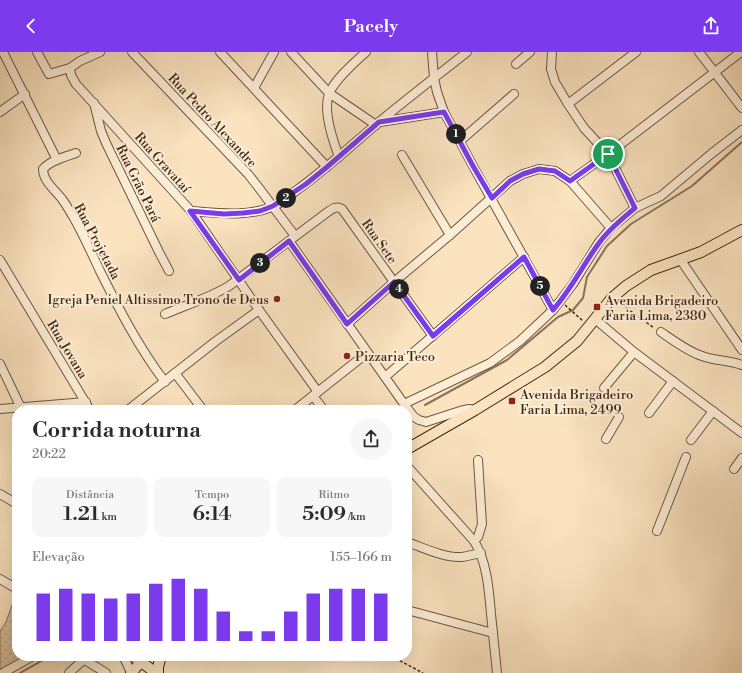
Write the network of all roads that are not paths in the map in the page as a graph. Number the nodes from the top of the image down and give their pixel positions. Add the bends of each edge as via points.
1 (3, 52) edge
2 (37, 52) edge
3 (100, 52) edge
4 (132, 52) edge
5 (220, 52) edge
6 (274, 52) edge
7 (291, 52) edge
8 (366, 52) edge
9 (432, 52) edge
10 (467, 52) edge
11 (530, 52) edge
12 (552, 52) edge
13 (636, 52) edge
14 (699, 52) edge
15 (741, 52) edge
16 (516, 64) dead end
17 (70, 68) junction
18 (714, 73) junction
19 (434, 78) junction
20 (254, 88) junction
21 (329, 93) junction
22 (25, 94) junction
23 (514, 94) dead end
24 (94, 103) junction
25 (568, 104) junction
26 (742, 108) edge
27 (0, 112) edge
28 (444, 112) junction
29 (378, 124) junction
30 (742, 130) edge
31 (460, 141) junction
32 (76, 153) dead end
33 (608, 154) junction
34 (402, 155) dead end
35 (339, 157) junction
36 (57, 160) junction
37 (327, 167) junction
38 (570, 181) junction
39 (492, 198) junction
40 (273, 206) junction
41 (635, 208) junction
42 (190, 211) junction
43 (611, 228) junction
44 (742, 230) edge
45 (450, 235) junction
46 (292, 238) junction
47 (524, 257) junction
48 (680, 259) junction
49 (0, 260) edge
50 (169, 271) dead end
51 (239, 280) junction
52 (394, 282) junction
53 (259, 310) junction
54 (553, 310) junction
55 (165, 314) dead end
56 (595, 319) junction
57 (347, 324) junction
58 (661, 332) road end
59 (433, 336) junction
60 (742, 350) edge
61 (367, 352) junction
62 (634, 352) junction
63 (0, 364) edge
64 (742, 365) edge
65 (175, 374) junction
66 (384, 377) junction
67 (673, 381) junction
68 (165, 382) junction
69 (604, 388) dead end
70 (316, 394) junction
71 (86, 402) junction
72 (404, 404) joint
73 (20, 405) edge
74 (54, 405) edge
75 (88, 405) edge
76 (135, 405) edge
77 (199, 405) edge
78 (302, 405) edge
79 (322, 405) edge
80 (12, 408) edge
81 (0, 409) edge
82 (475, 410) junction
83 (713, 411) junction
84 (649, 413) dead end
85 (412, 417) edge
86 (619, 417) dead end
87 (742, 433) edge
88 (606, 440) dead end
89 (691, 440) dead end
90 (412, 446) edge
91 (686, 457) dead end
92 (742, 458) edge
93 (478, 460) dead end
94 (734, 469) dead end
95 (412, 472) edge
96 (0, 494) edge
97 (12, 501) edge
98 (657, 531) dead end
99 (474, 541) junction
100 (412, 544) edge
101 (481, 553) junction
102 (0, 579) edge
103 (12, 586) edge
104 (412, 611) edge
105 (493, 634) junction
106 (24, 661) edge
107 (83, 661) edge
108 (87, 661) edge
109 (125, 661) edge
110 (141, 661) edge
111 (145, 661) edge
112 (160, 661) edge
113 (4, 673) edge
114 (69, 673) edge
115 (106, 673) edge
116 (131, 673) edge
117 (157, 673) edge
118 (497, 673) edge

1 - 22 street
2 - 17 street via 49,74
3 - 17 street
4 - 40 street, Rua Pedro Alexandre via 248,174
5 - 20 street
6 - 20 street
7 - 21 street
8 - 21 street
9 - 19 street
10 - 19 street
11 - 16 street
12 - 25 street via 553,76
13 - 25 street
14 - 18 street
15 - 18 street
17 - 24 street, Rua Gravataí via 73,80
18 - 26 street
18 - 33 street
19 - 28 street
19 - 29 street
20 - 37 street
21 - 29 street
21 - 35 street via 332,139
22 - 27 street
22 - 36 street
23 - 31 street
24 - 42 street, Rua Gravataí
24 - 50 street, Rua Grão Pará via 106,143
25 - 33 street via 584,128
28 - 29 street
28 - 31 street
29 - 35 street
30 - 41 street via 661,196
31 - 39 street
32 - 36 street
33 - 38 street
33 - 41 street
34 - 45 street
35 - 37 street
36 - 68 street, Rua Projetada via 43,169 45,178 79,226 130,327
37 - 40 street
38 - 39 street via 555,171 539,169 510,181
38 - 43 street
39 - 45 street
39 - 47 street
40 - 42 street via 243,213
40 - 46 street, Rua Pedro Alexandre
41 - 43 street
42 - 51 street, Rua Gravataí
43 - 54 street
44 - 48 main road via 702,252
45 - 52 street
46 - 51 street
46 - 52 street, Rua Sete via 338,207 349,218
46 - 57 street, Rua Pedro Alexandre
47 - 54 street
47 - 59 street
48 - 56 main road via 651,270 626,286
48 - 60 street
49 - 71 street, Rua Jovana
51 - 53 street, Rua Gravataí
51 - 55 street via 219,292
52 - 57 street
52 - 59 street, Rua Sete
53 - 65 street
53 - 70 street, Rua Gravataí
54 - 72 street via 520,341 490,363
56 - 62 street
56 - 82 main road via 563,353
57 - 61 street, Rua Pedro Alexandre
58 - 64 street via 692,352
59 - 66 street
61 - 66 street, Rua Pedro Alexandre
61 - 70 street
62 - 67 street
62 - 69 street
63 - 73 street
65 - 68 street
65 - 77 street
66 - 72 street, Rua Pedro Alexandre
67 - 83 street
67 - 84 street
68 - 76 street
70 - 78 street
70 - 79 street, Rua Gravataí
71 - 74 street
71 - 75 street, Rua Jovana
80 - 81 street
82 - 85 street via 460,411 426,422
82 - 90 main road
83 - 87 street
83 - 89 street
86 - 88 street
91 - 98 street
92 - 94 street
93 - 99 street via 482,524
95 - 99 street
96 - 97 street
99 - 101 street
100 - 101 street via 446,555 470,556
101 - 105 street via 490,597
102 - 103 street
104 - 105 street
105 - 118 street
106 - 113 street
107 - 114 street
108 - 115 street
109 - 116 street
110 - 116 main road
111 - 117 main road
112 - 117 main road

